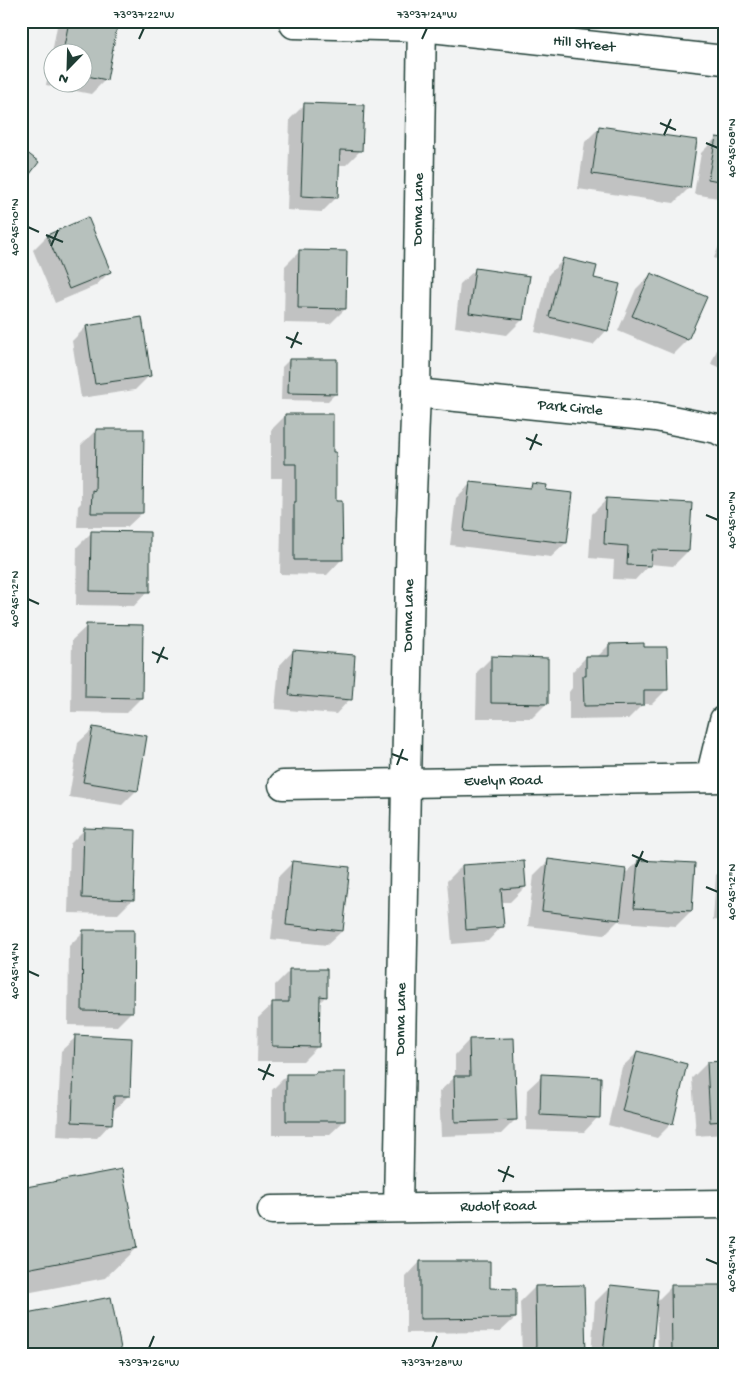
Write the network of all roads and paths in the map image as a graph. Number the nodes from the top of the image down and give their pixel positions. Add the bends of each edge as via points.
1 (294, 24) dead end
2 (422, 24) edge
3 (724, 60) edge
4 (416, 393) junction
5 (724, 433) edge
6 (724, 720) edge
7 (717, 778) edge
8 (407, 783) junction
9 (283, 785) dead end
10 (724, 1204) edge
11 (398, 1207) junction
12 (272, 1210) dead end

1 - 2 street, Hill Street
2 - 3 street, Hill Street
2 - 4 street, Donna Lane
4 - 5 street, Park Circle via 656,418
4 - 8 street, Donna Lane
6 - 7 street
7 - 8 street, Evelyn Road
8 - 9 street, Evelyn Road
8 - 11 street, Donna Lane
10 - 11 street, Rudolf Road
11 - 12 street, Rudolf Road

